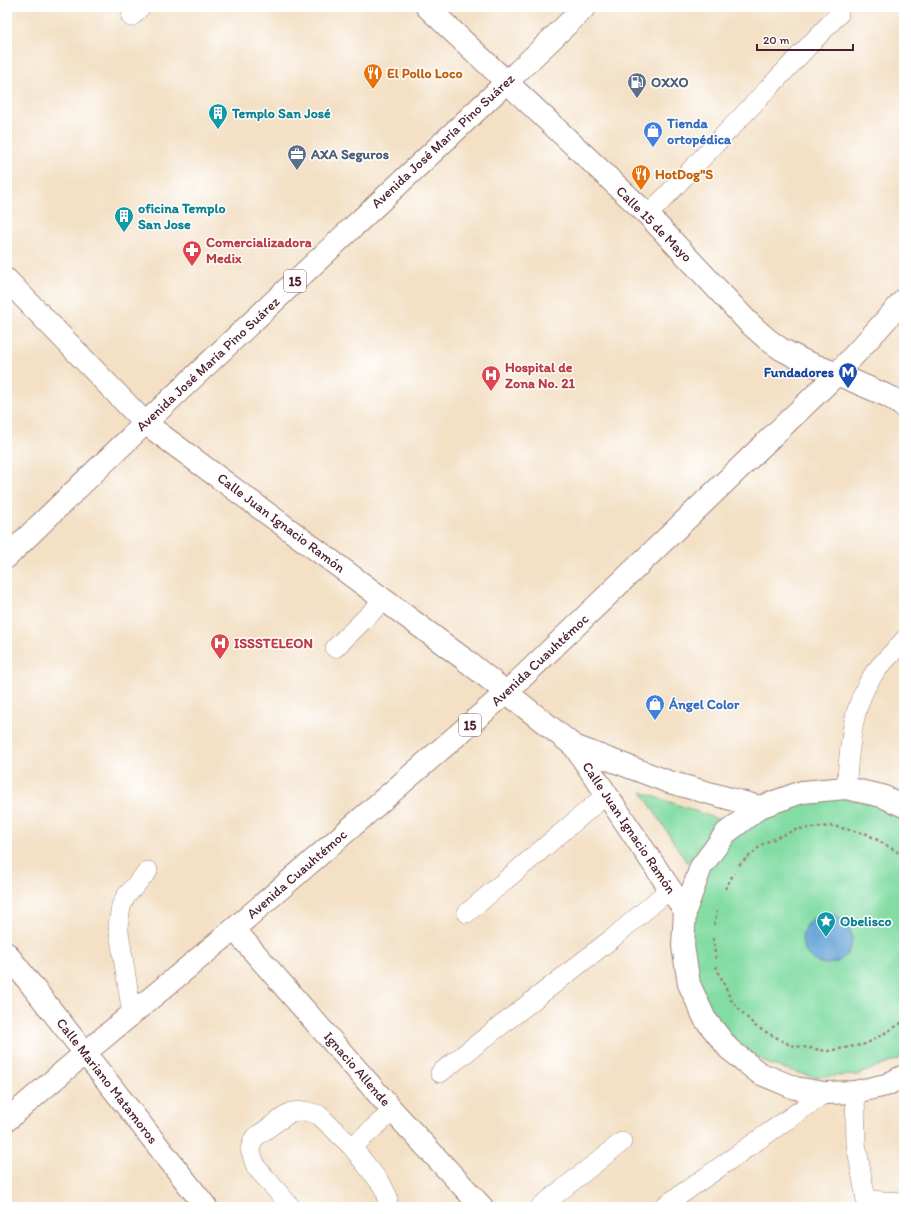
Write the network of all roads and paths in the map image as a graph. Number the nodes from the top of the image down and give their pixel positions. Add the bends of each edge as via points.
1 (427, 7) edge
2 (585, 7) edge
3 (839, 14) dead end
4 (506, 82) junction
5 (648, 216) junction
6 (7, 280) edge
7 (904, 300) edge
8 (837, 374) junction
9 (904, 407) edge
10 (145, 423) junction
11 (7, 557) edge
12 (384, 600) junction
13 (904, 640) edge
14 (335, 648) dead end
15 (507, 692) junction
16 (574, 746) junction
17 (846, 788) junction
18 (607, 794) junction
19 (904, 806) edge
20 (760, 807) junction
21 (904, 859) edge
22 (148, 871) dead end
23 (670, 889) junction
24 (723, 891) dead end
25 (718, 904) dead end
26 (685, 911) junction
27 (467, 913) dead end
28 (234, 929) junction
29 (7, 954) edge
30 (132, 1014) junction
31 (904, 1019) edge
32 (85, 1053) junction
33 (440, 1073) dead end
34 (898, 1082) edge
35 (855, 1092) junction
36 (825, 1093) junction
37 (393, 1111) junction
38 (7, 1120) edge
39 (622, 1142) dead end
40 (352, 1147) junction
41 (904, 1202) edge
42 (867, 1204) edge
43 (206, 1207) edge
44 (291, 1207) edge
45 (386, 1207) edge
46 (482, 1207) edge
47 (540, 1207) edge
48 (663, 1207) edge

1 - 4 main road, Calle 15 de Mayo
2 - 4 main road, Avenida José María Pino Suárez / 15
3 - 5 lane
4 - 5 main road, Calle 15 de Mayo
4 - 10 main road, Avenida José María Pino Suárez / 15
5 - 8 main road, Calle 15 de Mayo via 748,322 768,339 804,361
6 - 10 main road, Calle Juan Ignacio Ramón
7 - 8 main road, Avenida Cuauhtémoc / 15
8 - 9 main road, Calle 15 de Mayo via 890,397
8 - 15 main road, Avenida Cuauhtémoc / 15
10 - 11 main road, Avenida José María Pino Suárez / 15
10 - 12 main road, Calle Juan Ignacio Ramón
12 - 14 lane
12 - 15 main road, Calle Juan Ignacio Ramón
13 - 17 lane via 873,674 861,697 850,738
15 - 16 main road, Calle Juan Ignacio Ramón
15 - 28 main road, Avenida Cuauhtémoc / 15
16 - 18 main road, Calle Juan Ignacio Ramón
16 - 20 main road, Calle Juan Ignacio Ramón via 669,782
17 - 19 main road via 882,796
17 - 20 main road via 802,792
18 - 23 main road, Calle Juan Ignacio Ramón
18 - 27 lane
20 - 26 main road via 726,833 701,867
21 - 24 path via 898,852 867,834 833,826 797,829 764,843 738,867
22 - 30 lane via 126,896 121,906 118,926
23 - 26 main road, Calle Juan Ignacio Ramón
23 - 33 lane via 614,937
25 - 31 path via 713,932 717,967 731,1000 755,1026 790,1045 828,1051 866,1044
26 - 36 main road via 683,946 689,984 705,1019 729,1049 760,1073 795,1088
28 - 30 main road, Avenida Cuauhtémoc / 15
28 - 37 main road, Ignacio Allende
29 - 32 main road, Calle Mariano Matamoros
30 - 32 main road, Avenida Cuauhtémoc / 15
32 - 38 main road, Avenida Cuauhtémoc / 15
32 - 43 main road, Calle Mariano Matamoros
34 - 35 main road
35 - 36 main road
35 - 42 lane via 856,1144
36 - 48 lane
37 - 40 lane
37 - 46 main road, Ignacio Allende
39 - 47 lane
40 - 44 lane via 319,1115 305,1111 292,1112 254,1138 250,1149 256,1167
40 - 45 lane via 382,1185 388,1196
41 - 42 lane

